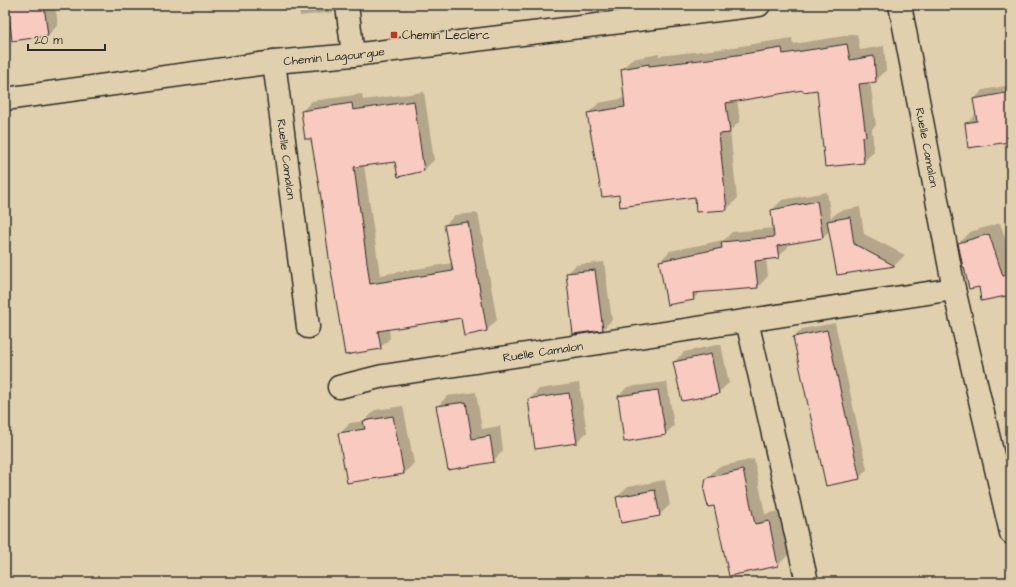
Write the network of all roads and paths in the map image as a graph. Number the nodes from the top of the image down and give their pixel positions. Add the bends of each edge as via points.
1 (347, 5) edge
2 (759, 5) edge
3 (900, 5) edge
4 (353, 54) junction
5 (274, 62) junction
6 (5, 99) edge
7 (954, 289) junction
8 (747, 321) junction
9 (308, 327) dead end
10 (339, 387) dead end
11 (1011, 533) edge
12 (807, 582) edge

1 - 4 street
2 - 4 street, Chemin Lagourgue
3 - 7 street, Ruelle Camalon
4 - 5 street, Chemin Lagourgue
5 - 6 street, Chemin Lagourgue
5 - 9 street, Ruelle Camalon
7 - 8 street, Ruelle Camalon
7 - 11 street, Ruelle Camalon
8 - 10 street, Ruelle Camalon via 383,376
8 - 12 street

